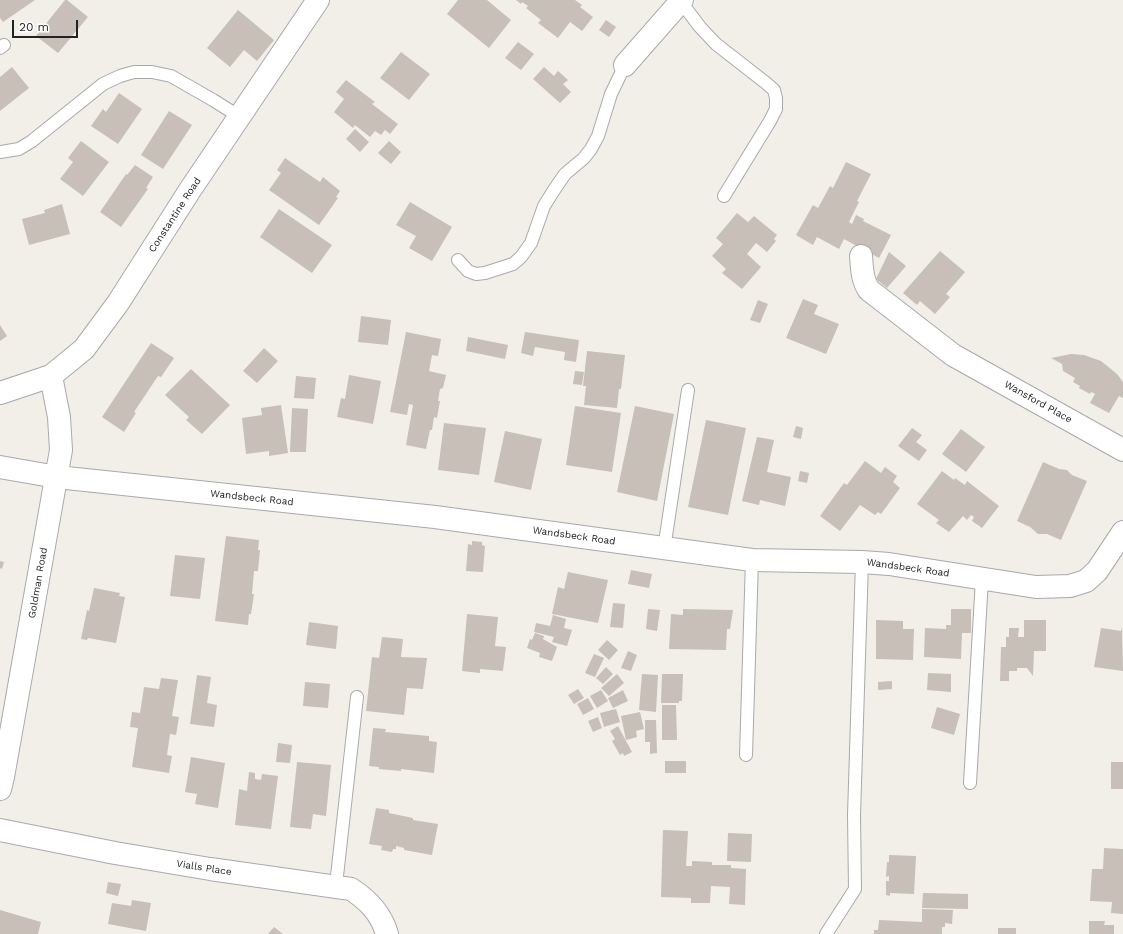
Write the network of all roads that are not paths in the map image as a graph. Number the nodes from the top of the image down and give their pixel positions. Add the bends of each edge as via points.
1 (318, 0) edge
2 (681, 1) edge
3 (625, 65) joint
4 (240, 117) junction
5 (0, 152) edge
6 (724, 196) dead end
7 (861, 256) dead end
8 (458, 260) dead end
9 (51, 376) junction
10 (688, 390) dead end
11 (0, 393) edge
12 (1123, 450) edge
13 (0, 467) edge
14 (57, 477) junction
15 (1123, 532) edge
16 (664, 549) junction
17 (752, 560) junction
18 (862, 562) junction
19 (982, 579) junction
20 (357, 697) dead end
21 (746, 755) dead end
22 (970, 783) dead end
23 (0, 789) edge
24 (0, 830) edge
25 (336, 885) junction
26 (387, 934) edge
27 (826, 934) edge

1 - 4 street, Constantine Road
2 - 3 street
2 - 6 lane via 716,44 774,90 776,98 776,109 770,122
3 - 8 lane via 611,94 598,136 591,149 565,174 554,190 544,206 531,243 521,257 513,264 476,274 468,271
4 - 5 lane via 171,76 134,72 103,84 19,149
4 - 9 street, Constantine Road via 118,304 84,349
7 - 12 street, Wansford Place via 864,284 869,290 953,355
9 - 11 street, Constantine Road
9 - 14 street, Goldman Road via 59,417 61,450
10 - 16 lane
13 - 14 street, Wandsbeck Road
14 - 16 street, Wandsbeck Road via 435,517
14 - 23 street, Goldman Road
15 - 19 street, Wandsbeck Road via 1097,571 1081,583 1070,586 1036,587
16 - 17 street, Wandsbeck Road
17 - 18 street, Wandsbeck Road
17 - 21 lane
18 - 19 street, Wandsbeck Road
18 - 27 lane via 854,889
19 - 22 lane
20 - 25 lane
24 - 25 street, Vialls Place via 210,869
25 - 26 street, Vialls Place via 351,889 365,898 378,912

